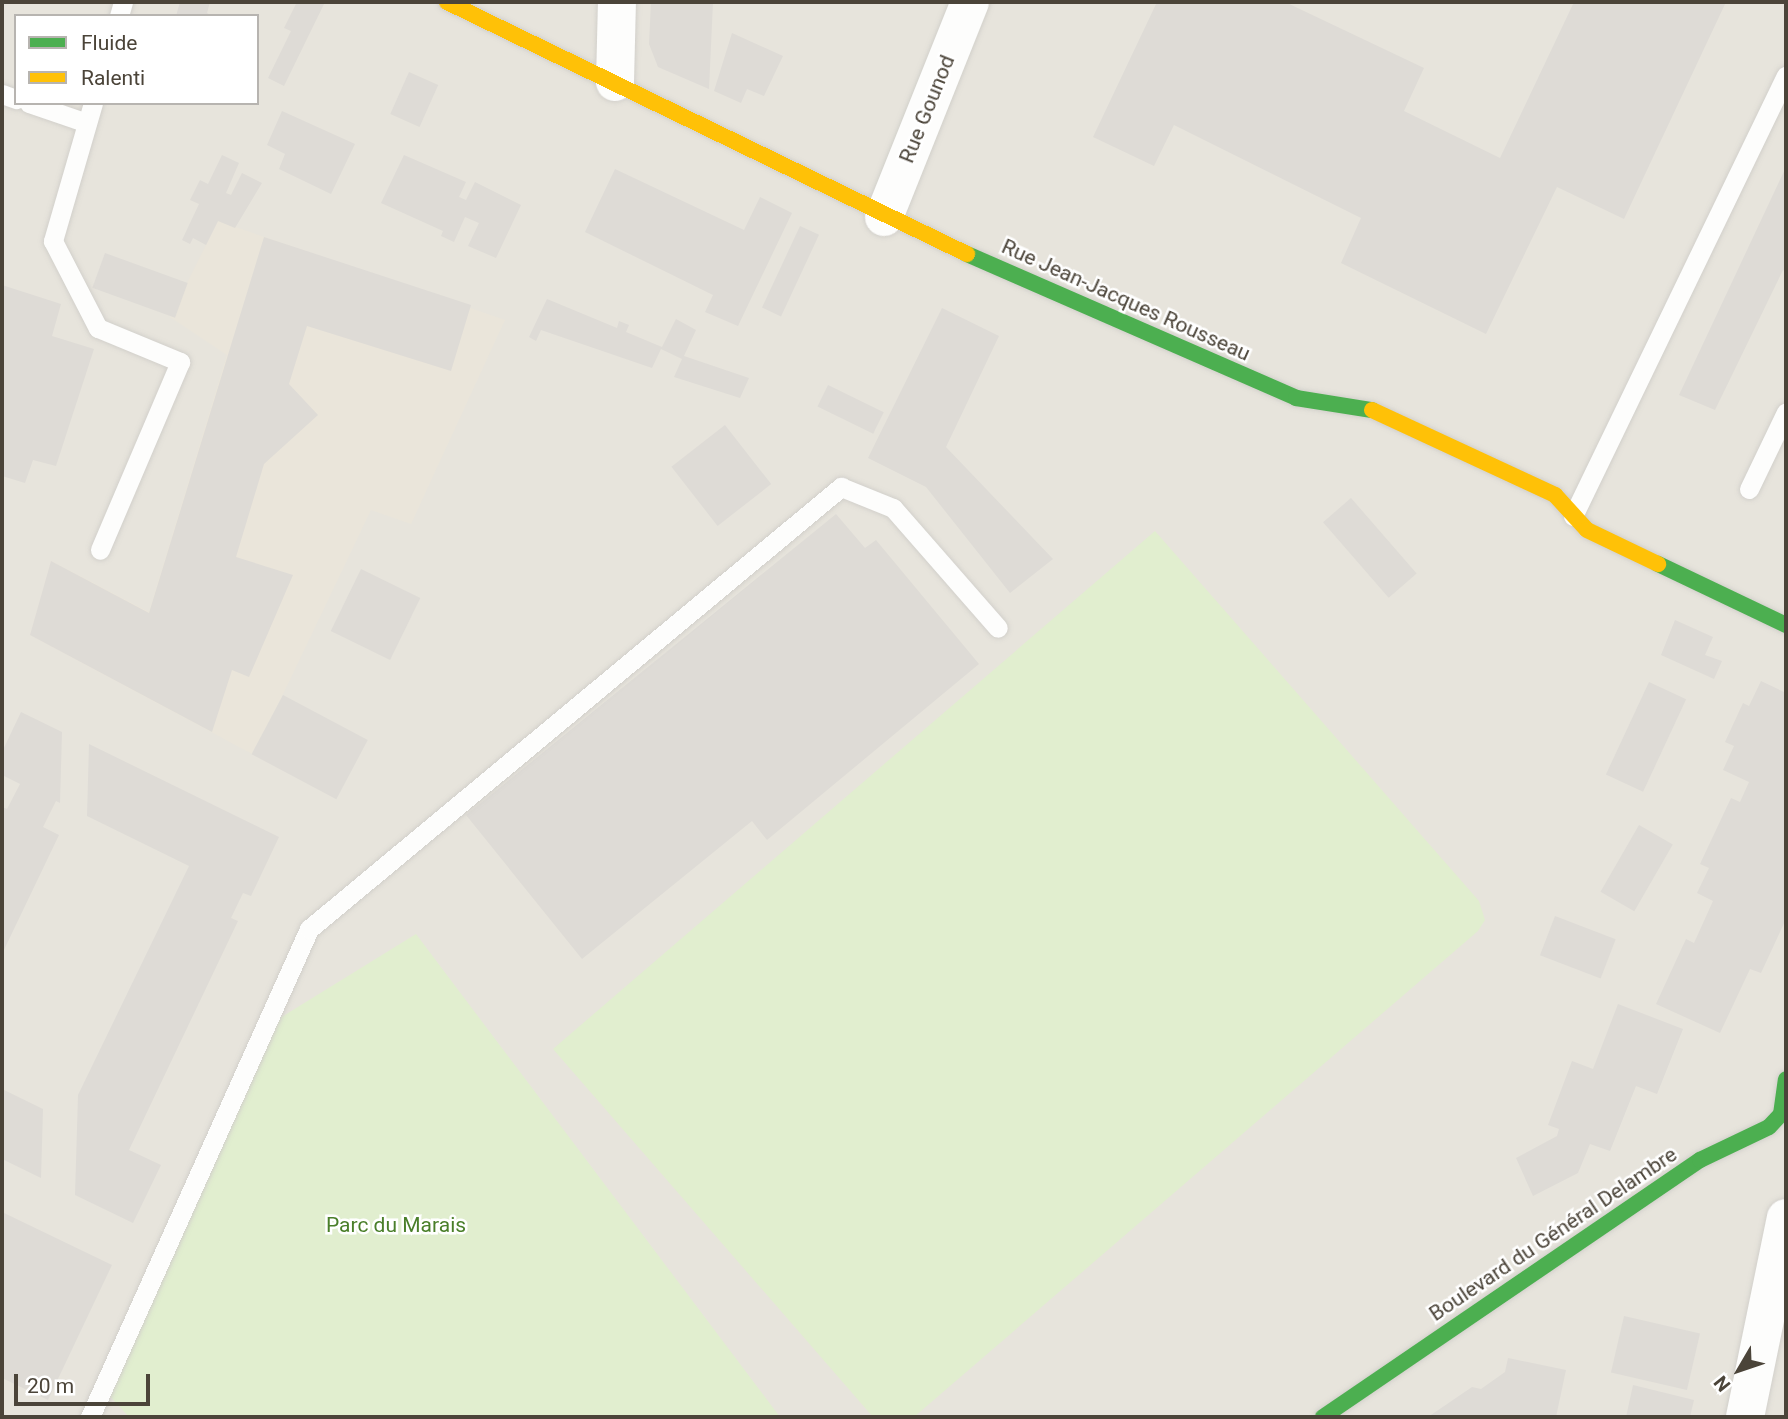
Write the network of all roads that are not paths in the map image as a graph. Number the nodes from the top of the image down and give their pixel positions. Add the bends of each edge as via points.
1 (447, 2) edge
2 (617, 2) edge
3 (970, 2) edge
4 (1786, 76) edge
5 (615, 82) junction
6 (35, 105) edge
7 (92, 105) edge
8 (88, 123) junction
9 (884, 217) junction
10 (1786, 412) edge
11 (1749, 489) dead end
12 (1573, 516) junction
13 (100, 550) dead end
14 (1786, 625) edge
15 (998, 628) dead end
16 (1785, 1107) edge
17 (1786, 1218) edge
18 (90, 1417) edge
19 (1323, 1417) edge
20 (1745, 1417) edge

1 - 5 street, Rue Jean-Jacques Rousseau
2 - 5 street
3 - 9 street, Rue Gounod
4 - 12 lane
5 - 9 street, Rue Jean-Jacques Rousseau
6 - 8 lane
7 - 8 lane
8 - 13 lane via 53,241 98,328 180,362
9 - 12 street, Rue Jean-Jacques Rousseau via 1296,398 1360,405 1555,495
10 - 11 lane
12 - 14 street, Rue Jean-Jacques Rousseau via 1587,530
15 - 18 lane via 893,508 841,487 309,929
16 - 19 street, Boulevard du Général Delambre via 1769,1127 1700,1160
17 - 20 street

